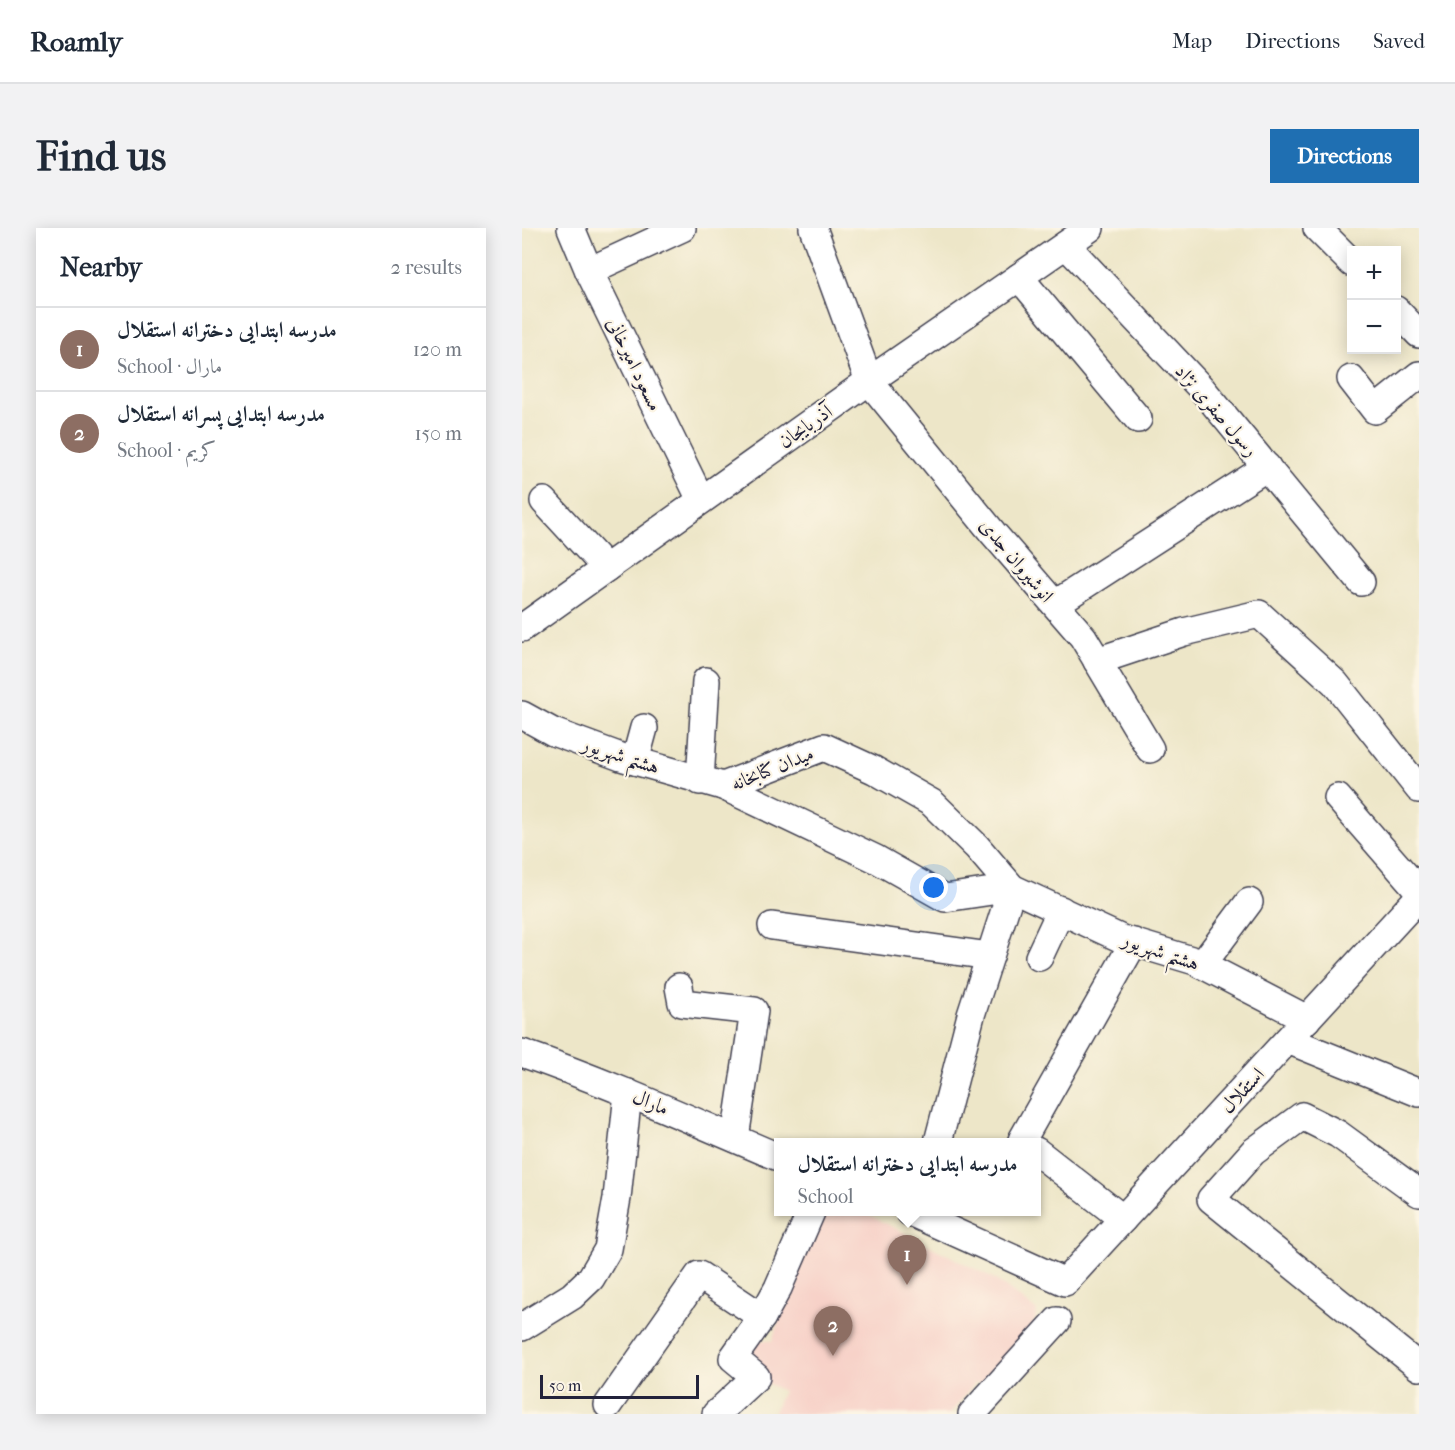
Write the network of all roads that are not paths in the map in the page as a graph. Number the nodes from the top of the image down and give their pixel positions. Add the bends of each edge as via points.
1 (571, 228) edge
2 (682, 228) edge
3 (813, 228) edge
4 (1090, 228) edge
5 (1317, 228) edge
6 (1066, 245) junction
7 (1347, 258) edge
8 (589, 271) junction
9 (1019, 277) junction
10 (1401, 315) edge
11 (1419, 333) edge
12 (1419, 375) edge
13 (1351, 378) dead end
14 (869, 381) junction
15 (1138, 419) dead end
16 (1267, 468) junction
17 (702, 500) junction
18 (544, 501) dead end
19 (606, 568) junction
20 (1361, 582) dead end
21 (1054, 604) junction
22 (522, 628) edge
23 (1097, 662) junction
24 (706, 681) dead end
25 (522, 715) edge
26 (644, 728) dead end
27 (1150, 749) dead end
28 (635, 761) junction
29 (711, 783) junction
30 (1419, 789) edge
31 (1338, 798) dead end
32 (1012, 888) junction
33 (1419, 891) edge
34 (1419, 897) edge
35 (1249, 902) dead end
36 (1061, 910) junction
37 (772, 926) dead end
38 (1134, 942) junction
39 (990, 956) junction
40 (1039, 957) dead end
41 (1202, 965) junction
42 (679, 987) dead end
43 (1307, 1019) junction
44 (1288, 1040) junction
45 (522, 1053) edge
46 (628, 1093) junction
47 (1419, 1093) edge
48 (735, 1138) junction
49 (939, 1138) edge
50 (1023, 1138) edge
51 (1041, 1154) edge
52 (774, 1155) edge
53 (1419, 1193) edge
54 (809, 1216) edge
55 (923, 1216) edge
56 (1123, 1219) junction
57 (762, 1317) junction
58 (1057, 1321) dead end
59 (522, 1328) edge
60 (1419, 1367) edge
61 (608, 1405) dead end
62 (716, 1414) edge
63 (972, 1414) edge

1 - 8 street, مسعود امیرخانی
2 - 8 street
3 - 14 street, انوشیروان جدی
4 - 6 street, آذربایجان
5 - 7 street
6 - 9 street, آذربایجان
6 - 16 street, رسول صفری نژاد via 1202,389
8 - 17 street, مسعود امیرخانی
9 - 14 street, آذربایجان
9 - 15 street
10 - 11 street
12 - 13 street via 1375,410
14 - 17 street, آذربایجان
14 - 21 street, انوشیروان جدی
16 - 20 street, رسول صفری نژاد
16 - 21 street
17 - 19 street, آذربایجان
18 - 19 street
19 - 22 street, آذربایجان
21 - 23 street, انوشیروان جدی via 1083,637
23 - 27 street, انوشیروان جدی
23 - 30 street via 1184,632 1260,614 1335,683
24 - 29 street
25 - 28 street, هشتم شهریور via 553,732
26 - 28 street
28 - 29 street, هشتم شهریور
29 - 32 street, میدان کتابخانه via 876,859 945,898
29 - 32 street, میدان کتابخانه via 824,747 932,802
31 - 33 street
32 - 36 street, هشتم شهریور
32 - 39 street
34 - 43 street, استقلال
35 - 41 street
36 - 38 street, هشتم شهریور
36 - 40 street
37 - 39 street
38 - 41 street, هشتم شهریور
38 - 50 street
39 - 49 street
41 - 43 street, هشتم شهریور
42 - 48 street via 682,1003 754,1011
43 - 44 street, استقلال
44 - 47 street
44 - 56 street, استقلال
45 - 46 street, مارال
46 - 48 street, مارال
46 - 59 street via 608,1249 591,1278 572,1296
48 - 52 street, مارال
51 - 56 street
53 - 60 street via 1338,1134 1302,1116 1253,1152 1211,1199
54 - 57 street
55 - 56 street, استقلال via 1065,1282
57 - 61 street via 699,1275
57 - 62 street via 733,1358 756,1377
58 - 63 street

